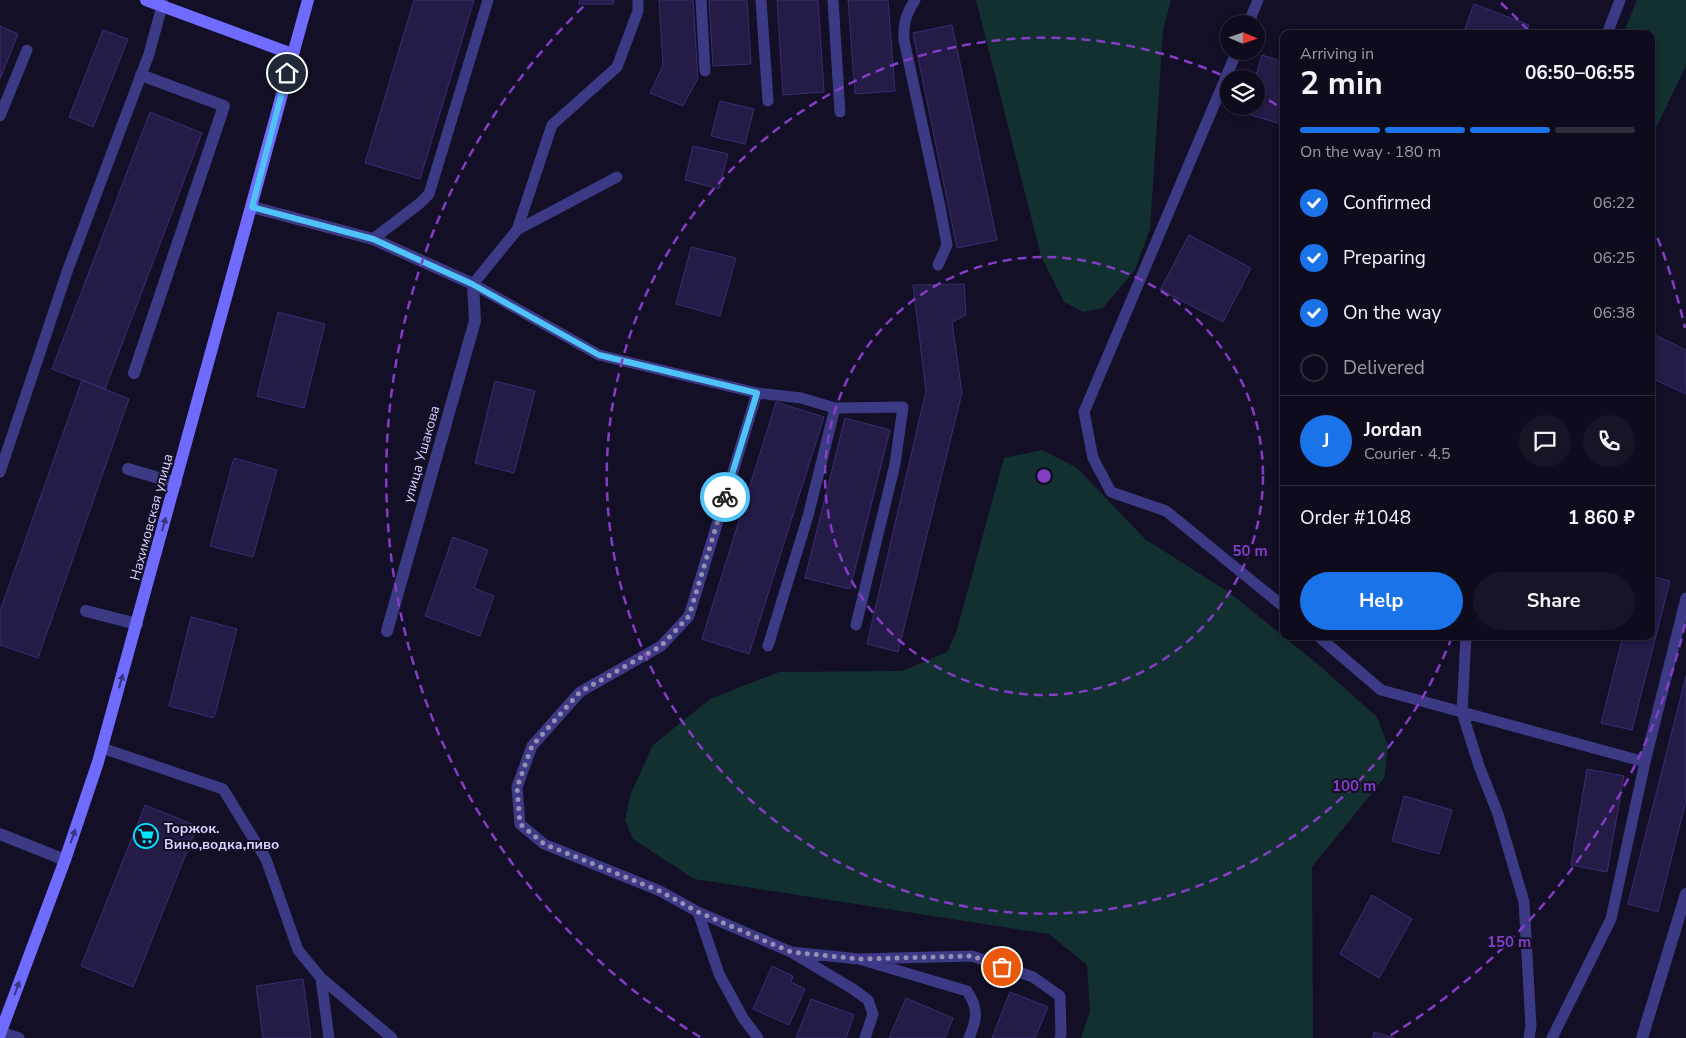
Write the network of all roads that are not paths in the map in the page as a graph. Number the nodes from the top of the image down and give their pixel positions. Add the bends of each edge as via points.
1 (146, 0) edge
2 (308, 0) edge
3 (488, 0) edge
4 (638, 0) edge
5 (701, 0) edge
6 (761, 0) edge
7 (833, 0) edge
8 (915, 0) edge
9 (1258, 0) edge
10 (1620, 0) edge
11 (162, 3) edge
12 (1252, 15) edge
13 (1608, 30) edge
14 (27, 50) dead end
15 (292, 54) junction
16 (1233, 60) edge
17 (705, 71) dead end
18 (141, 75) junction
19 (768, 101) dead end
20 (840, 112) dead end
21 (0, 116) edge
22 (617, 177) dead end
23 (252, 207) junction
24 (517, 230) junction
25 (373, 239) junction
26 (938, 265) dead end
27 (472, 284) junction
28 (134, 373) dead end
29 (757, 393) junction
30 (835, 408) junction
31 (128, 469) dead end
32 (0, 472) edge
33 (176, 483) junction
34 (1686, 598) edge
35 (1280, 604) edge
36 (86, 611) dead end
37 (136, 624) junction
38 (856, 625) dead end
39 (387, 631) dead end
40 (1323, 640) edge
41 (1466, 640) edge
42 (768, 646) dead end
43 (1462, 712) junction
44 (102, 748) junction
45 (1645, 762) junction
46 (0, 834) edge
47 (65, 860) junction
48 (1686, 894) edge
49 (698, 912) junction
50 (791, 952) junction
51 (859, 959) junction
52 (321, 978) junction
53 (0, 1033) edge
54 (19, 1038) edge
55 (329, 1038) edge
56 (392, 1038) edge
57 (758, 1038) edge
58 (865, 1038) edge
59 (969, 1038) edge
60 (1060, 1038) edge
61 (1529, 1038) edge
62 (1552, 1038) edge
63 (1642, 1038) edge

1 - 11 main road
2 - 15 main road, Нахимовская улица
3 - 25 lane via 429,194
4 - 24 lane via 638,11 617,67 552,125
5 - 17 lane
6 - 19 lane
7 - 20 lane
8 - 26 lane via 903,26 904,40 947,245
9 - 12 lane
10 - 13 lane
11 - 15 main road
11 - 18 lane
14 - 21 lane
15 - 23 main road, Нахимовская улица
16 - 35 lane via 1084,412 1093,458 1111,492 1166,511
18 - 28 street via 224,106
18 - 32 lane via 68,269
22 - 24 lane
23 - 25 street
23 - 33 main road, Нахимовская улица
24 - 27 lane
25 - 27 street
27 - 29 lane via 599,355
27 - 39 street, улица Ушакова via 475,321
29 - 30 lane via 801,398
29 - 49 lane via 689,616 661,646 580,692 532,746 517,787 520,824 544,844 660,891
30 - 38 lane via 903,407 895,464
30 - 42 lane via 810,507
31 - 33 street
37 -> 33 main road, Нахимовская улица
34 - 45 lane
36 - 37 street
44 -> 37 main road, Нахимовская улица
40 - 43 lane via 1382,690
41 - 43 lane
43 - 45 lane
43 - 61 lane via 1498,814 1524,902
47 -> 44 main road, Нахимовская улица
44 - 52 lane via 223,789 266,859 298,950
45 - 62 lane via 1611,919
46 - 47 street
53 -> 47 main road, Нахимовская улица
48 - 63 street
49 - 50 lane
49 - 57 lane via 719,974
50 - 51 lane
50 - 58 lane via 868,1000 873,1014
51 - 59 lane via 967,991 976,1004
51 - 60 lane via 972,956 1033,977 1060,996
52 - 55 lane
52 - 56 lane
53 - 54 lane

